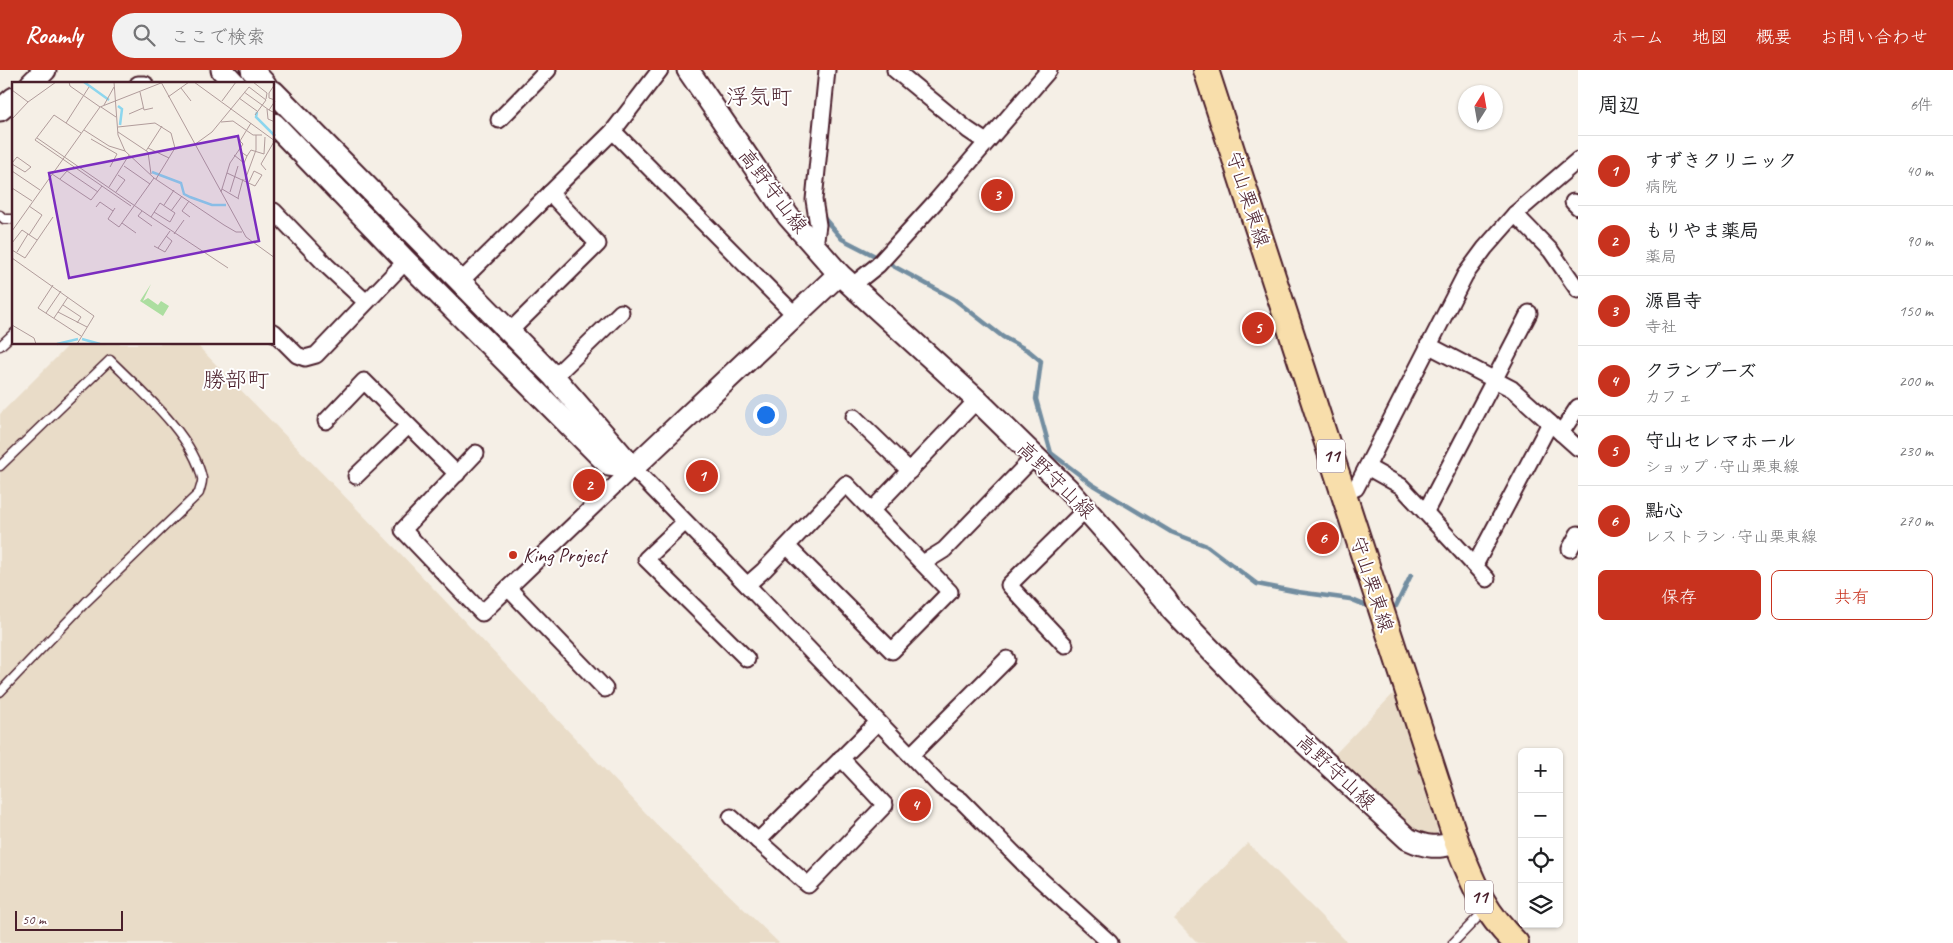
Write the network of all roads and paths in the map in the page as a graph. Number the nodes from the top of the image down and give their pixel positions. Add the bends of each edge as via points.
1 (45, 70) edge
2 (222, 70) edge
3 (252, 70) edge
4 (548, 70) edge
5 (660, 70) edge
6 (688, 70) edge
7 (827, 70) edge
8 (895, 70) edge
9 (1049, 70) edge
10 (1210, 71) edge
11 (33, 82) edge
12 (233, 82) edge
13 (263, 82) edge
14 (275, 93) edge
15 (12, 100) edge
16 (0, 110) edge
17 (499, 120) dead end
18 (275, 125) edge
19 (613, 131) junction
20 (986, 142) junction
21 (1578, 160) edge
22 (550, 193) junction
23 (275, 213) edge
24 (1515, 214) junction
25 (0, 215) edge
26 (12, 219) edge
27 (815, 246) junction
28 (406, 261) junction
29 (456, 277) junction
30 (846, 280) junction
31 (435, 290) junction
32 (1578, 290) edge
33 (366, 302) junction
34 (621, 312) dead end
35 (1529, 313) dead end
36 (795, 315) junction
37 (509, 332) junction
38 (275, 333) edge
39 (12, 335) edge
40 (0, 346) edge
41 (1428, 346) junction
42 (554, 378) junction
43 (1494, 380) junction
44 (977, 400) junction
45 (1578, 407) edge
46 (854, 417) dead end
47 (326, 421) dead end
48 (1550, 423) junction
49 (408, 426) junction
50 (1561, 433) junction
51 (1578, 448) edge
52 (476, 453) dead end
53 (1034, 456) junction
54 (0, 466) edge
55 (1367, 467) junction
56 (633, 468) junction
57 (910, 471) junction
58 (457, 474) junction
59 (356, 476) dead end
60 (1343, 494) junction
61 (1086, 509) junction
62 (872, 510) junction
63 (1426, 511) junction
64 (685, 522) junction
65 (1578, 534) edge
66 (786, 546) junction
67 (1570, 549) dead end
68 (923, 564) junction
69 (1475, 565) junction
70 (1488, 579) dead end
71 (747, 585) junction
72 (508, 588) junction
73 (1064, 645) dead end
74 (747, 659) dead end
75 (1007, 659) dead end
76 (605, 689) dead end
77 (0, 692) edge
78 (878, 722) junction
79 (911, 755) junction
80 (841, 758) junction
81 (731, 817) dead end
82 (758, 842) junction
83 (1457, 843) junction
84 (1486, 909) junction
85 (1110, 943) edge
86 (1453, 943) edge
87 (1516, 943) edge

1 - 11 street
2 - 12 street
3 - 13 street
4 - 17 street
5 - 19 street
6 - 27 street, 高野守山線 via 788,216
7 - 27 street via 814,200 818,225
8 - 20 street
9 - 20 street
10 - 60 main road, 守山栗東線 / 11
14 - 29 street
15 - 16 street
18 - 28 street
19 - 22 street
19 - 36 street
20 - 30 street via 878,265
21 - 24 street
22 - 29 street
22 - 37 street via 598,244
23 - 33 street
24 - 32 street via 1551,251
24 - 41 street via 1464,275
25 - 26 lane via 4,219
27 - 30 street, 高野守山線
28 - 31 street
28 - 33 street
29 - 31 street
29 - 37 street
30 - 36 street
30 - 44 street, 高野守山線
31 - 56 street via 609,465
33 - 38 street via 316,355 306,358 297,355
34 - 42 street
35 - 43 street
36 - 56 street
37 - 42 street
39 - 40 lane
41 - 43 street
41 - 55 street
42 - 56 street
43 - 48 street via 1512,389
43 - 63 street
44 - 53 street, 高野守山線
44 - 57 street
45 - 50 street
46 - 57 street
47 - 49 street via 364,381
48 - 50 street
48 - 69 street
49 - 58 street
49 - 59 street
50 - 51 street
52 - 58 street
53 - 61 street, 高野守山線
53 - 68 street via 944,550
54 - 77 lane via 110,360 169,419 191,452 203,480 199,493 86,602
55 - 60 street via 1356,488
55 - 63 street via 1401,486
56 - 64 street
56 - 72 street
57 - 62 street
58 - 72 street via 403,530 482,613
60 - 83 main road, 守山栗東線 / 11
61 - 73 street via 1009,585
61 - 83 street, 高野守山線 via 1172,610 1266,707 1408,839 1438,847
62 - 66 street via 846,484
62 - 68 street
63 - 69 street
64 - 71 street
64 - 74 street via 646,559
65 - 67 street
66 - 68 street via 892,651 950,592
66 - 71 street
69 - 70 street
71 - 78 street
72 - 76 street
75 - 79 street
78 - 79 street
78 - 80 street
79 - 85 street via 941,787 961,800 1030,870
80 - 82 street
80 - 82 street via 885,805 808,885
81 - 82 street
83 - 84 main road, 守山栗東線 / 11
84 - 86 lane
84 - 87 main road, 守山栗東線 / 11

